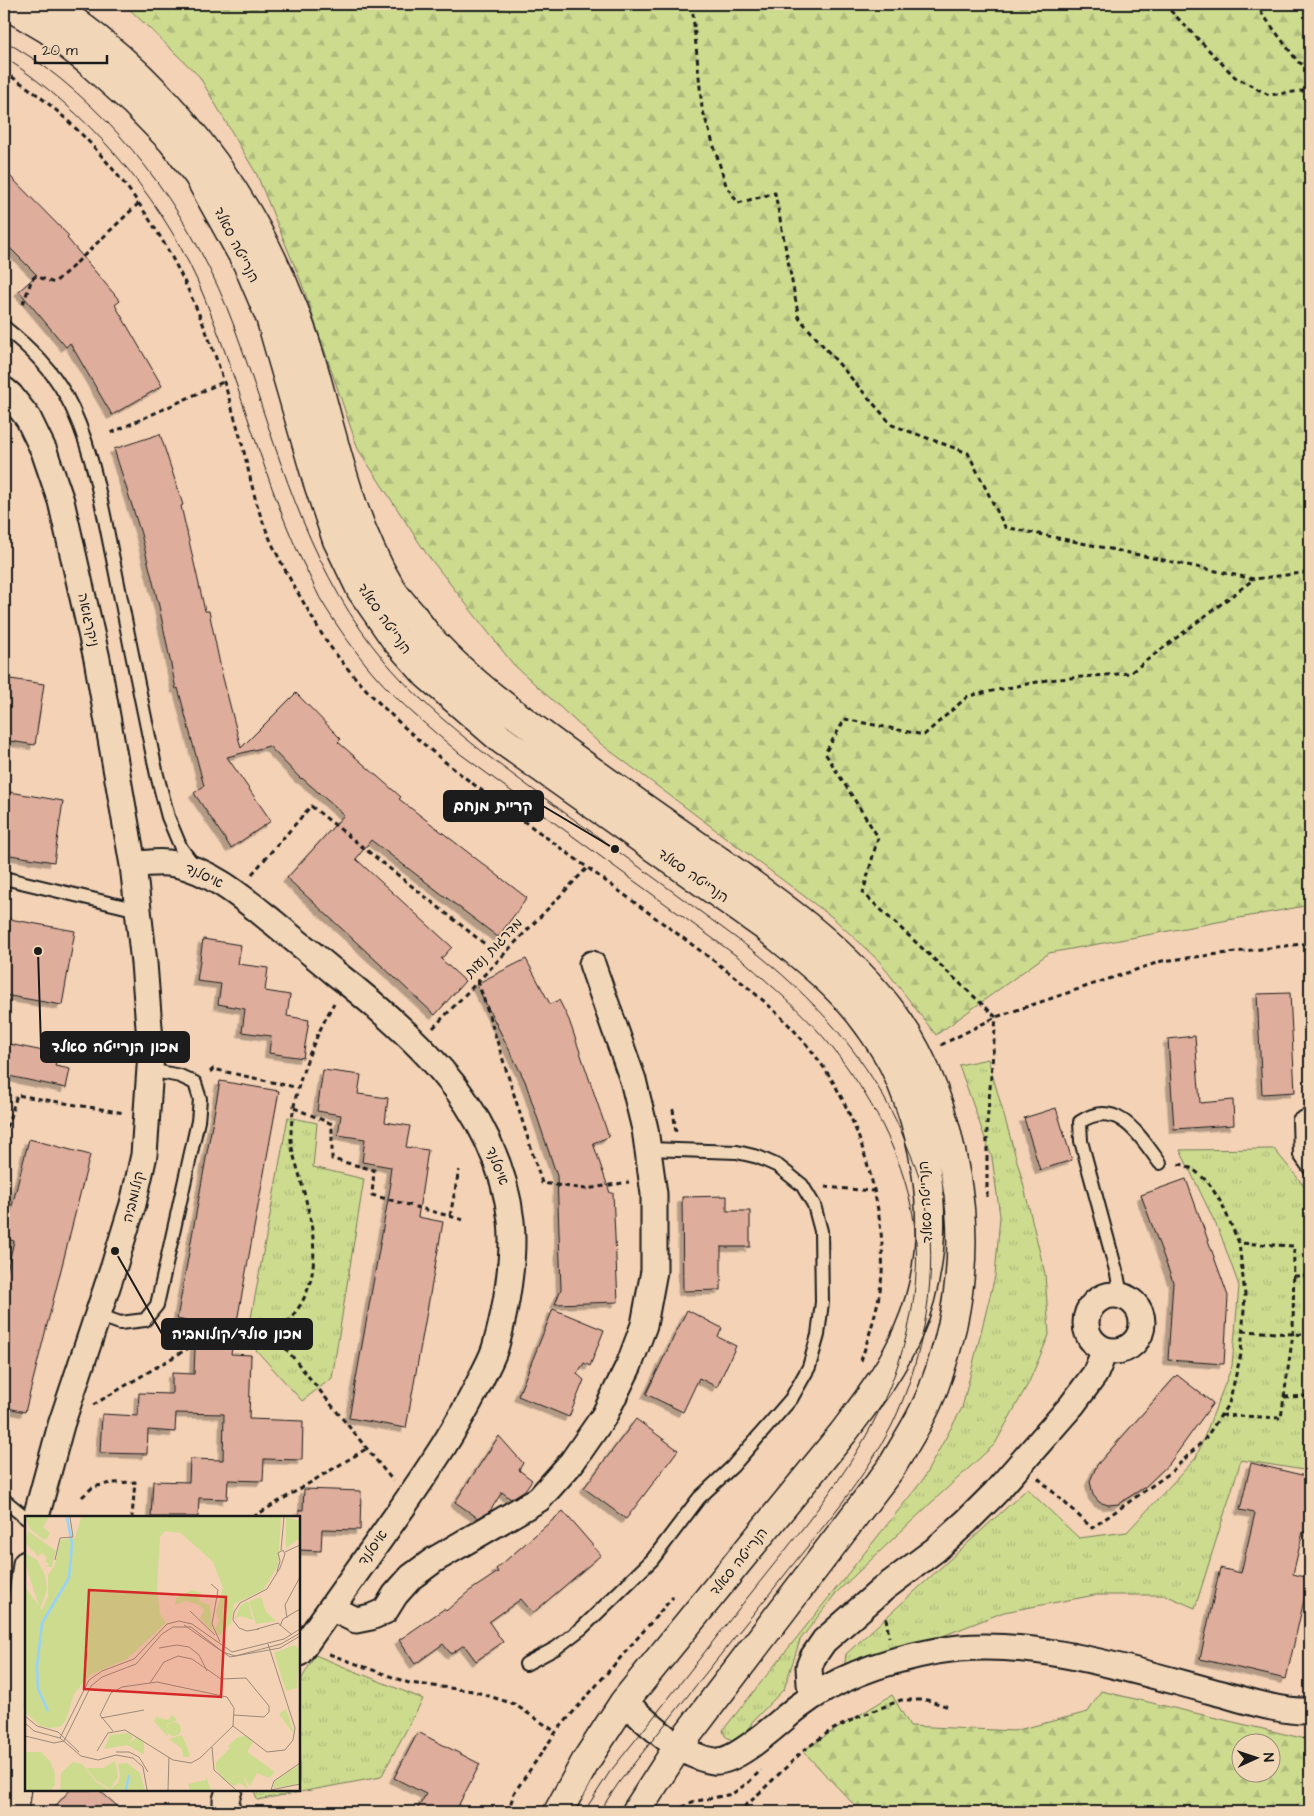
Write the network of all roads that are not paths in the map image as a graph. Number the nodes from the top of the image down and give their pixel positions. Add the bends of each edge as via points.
1 (5, 4) edge
2 (49, 4) edge
3 (4, 327) edge
4 (4, 390) edge
5 (133, 865) junction
6 (198, 871) junction
7 (4, 878) edge
8 (138, 910) junction
9 (592, 964) dead end
10 (150, 1070) junction
11 (1310, 1114) edge
12 (648, 1149) junction
13 (1160, 1163) road end
14 (1310, 1169) edge
15 (1121, 1295) junction
16 (98, 1315) junction
17 (1105, 1350) junction
18 (4, 1500) edge
19 (36, 1516) edge
20 (25, 1517) edge
21 (25, 1572) edge
22 (331, 1608) junction
23 (302, 1649) edge
24 (526, 1664) dead end
25 (814, 1696) junction
26 (624, 1702) junction
27 (1310, 1711) edge
28 (678, 1747) junction
29 (229, 1791) edge
30 (15, 1812) edge
31 (226, 1812) edge
32 (558, 1812) edge
33 (636, 1812) edge

1 - 26 main road, הנרייטה סאלד via 49,30 101,72 172,141 198,175 247,263 270,317 337,540 361,590 395,639 426,675 502,740 762,925 831,982 868,1025 894,1066 909,1103 925,1162 930,1236 926,1274 908,1333 870,1398
2 - 28 main road, הנרייטה סאלד via 74,20 132,68 184,122 222,172 255,224 288,294 310,356 337,460 358,522 391,589 435,645 522,720 778,902 822,937 890,1011 919,1056 938,1101 961,1207 962,1256 957,1301 934,1389 891,1468
3 - 6 lane via 28,346 51,373 80,427 97,483 168,818 181,848
4 - 5 street, ניקרגואה via 28,418 44,450 61,501 97,659
5 - 6 street, איסלנד via 174,863
5 - 8 street, קולומביה
6 - 22 street, איסלנד via 235,893 347,981 417,1044 442,1071 480,1126 506,1192 511,1222 511,1256 496,1347 469,1404 440,1454
7 - 8 lane
8 - 10 street, קולומביה via 150,1035
9 - 12 street via 633,1080
10 - 16 street, קולומביה via 144,1155 133,1204
10 - 16 lane via 196,1083 200,1099 198,1121 157,1305 145,1320 120,1323
11 - 14 lane via 1298,1120 1300,1155
12 - 22 street via 654,1194 654,1271 644,1326 604,1416 572,1462 539,1499 434,1560 411,1577 385,1611 356,1620
12 - 24 lane via 751,1155 778,1166 802,1185 814,1205 820,1231 822,1302 818,1335 809,1368 791,1399 732,1467 699,1498 652,1560 582,1628 556,1648
13 - 15 lane via 1122,1119 1098,1114 1080,1122 1081,1141
15 - 17 street via 1101,1297 1088,1312 1086,1328 1090,1338
15 - 17 street via 1138,1307 1142,1326 1133,1344 1125,1349
16 - 19 street, קולומביה via 61,1425
17 - 25 street via 1095,1374 1072,1405 967,1521 824,1641 810,1667
18 - 20 lane
21 - 30 street via 14,1658 19,1781
22 - 23 street, איסלנד
25 - 27 street via 838,1681 882,1664 952,1649 990,1647 1086,1660 1255,1703 1297,1712
25 - 28 street via 729,1760 715,1762
26 - 28 street
26 - 32 main road, הנרייטה סאלד via 586,1759
28 - 33 main road, הנרייטה סאלד
29 - 31 street

